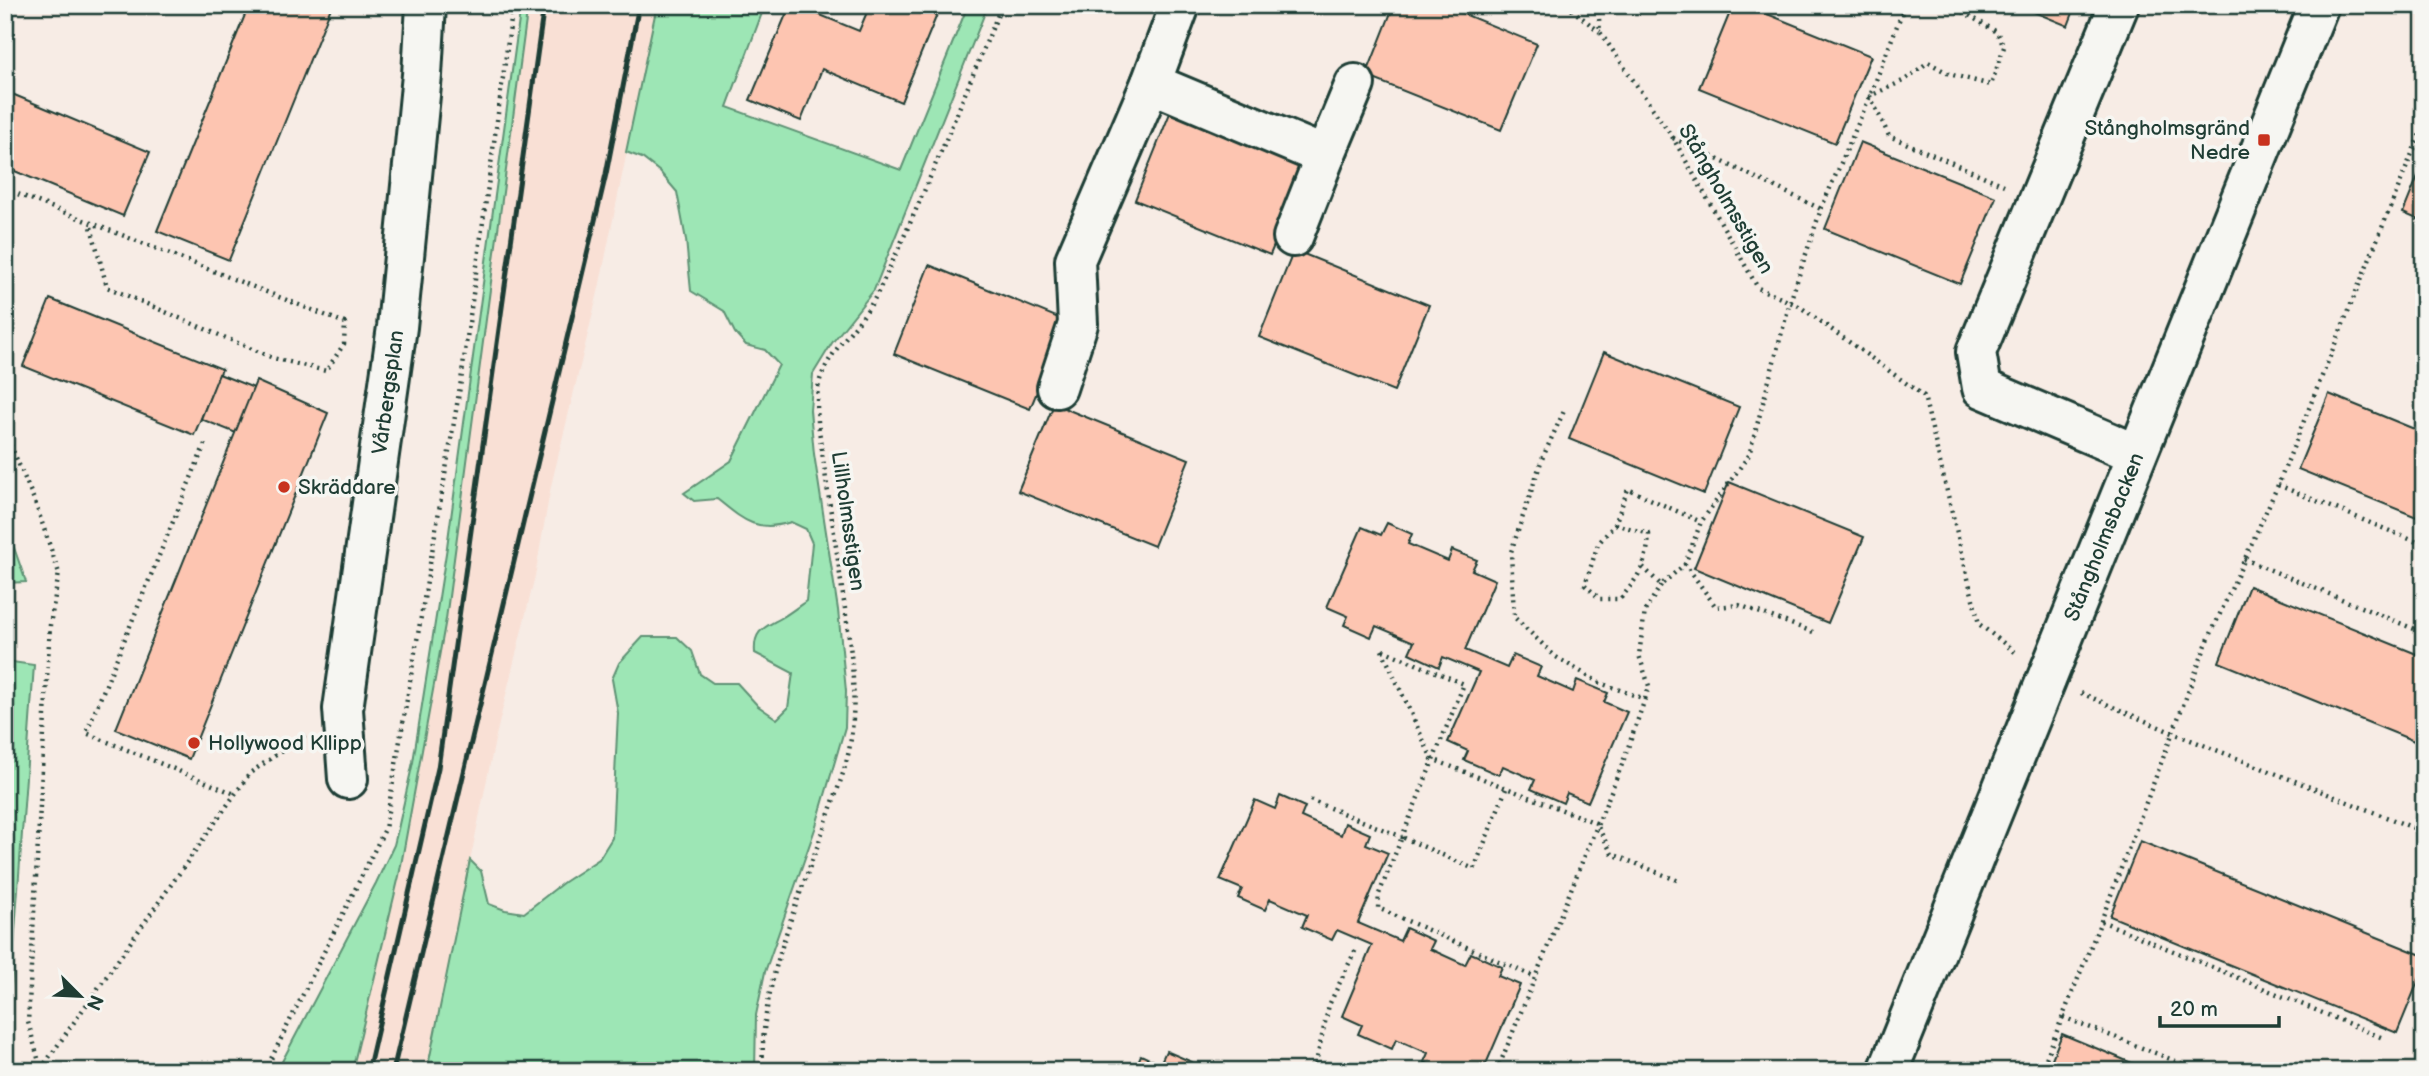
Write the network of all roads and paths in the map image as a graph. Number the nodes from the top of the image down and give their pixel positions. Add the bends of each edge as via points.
1 (426, 5) edge
2 (513, 5) edge
3 (1002, 5) edge
4 (1180, 5) edge
5 (1566, 5) edge
6 (1598, 5) edge
7 (1905, 5) edge
8 (1951, 5) edge
9 (2119, 5) edge
10 (2319, 5) edge
11 (1600, 32) junction
12 (1151, 83) junction
13 (1355, 84) dead end
14 (1870, 96) junction
15 (2424, 124) edge
16 (1673, 138) junction
17 (1325, 156) junction
18 (2008, 187) dead end
19 (5, 189) edge
20 (1821, 209) junction
21 (90, 223) junction
22 (1293, 237) dead end
23 (1790, 302) junction
24 (1056, 388) dead end
25 (1564, 411) dead end
26 (5, 432) edge
27 (205, 444) dead end
28 (2137, 454) junction
29 (2278, 485) junction
30 (1701, 522) junction
31 (1615, 524) junction
32 (2424, 545) edge
33 (2244, 559) junction
34 (1685, 564) junction
35 (1643, 567) junction
36 (1661, 585) junction
37 (1813, 632) dead end
38 (2424, 633) edge
39 (2048, 678) junction
40 (1645, 699) junction
41 (343, 709) junction
42 (2174, 733) junction
43 (1433, 759) junction
44 (348, 779) dead end
45 (1506, 789) junction
46 (235, 794) junction
47 (1310, 800) dead end
48 (1596, 823) junction
49 (2424, 832) edge
50 (1402, 837) junction
51 (1679, 881) dead end
52 (2101, 920) junction
53 (1356, 949) dead end
54 (1535, 977) junction
55 (2063, 1017) junction
56 (2383, 1038) dead end
57 (41, 1070) edge
58 (48, 1071) edge
59 (265, 1071) edge
60 (763, 1071) edge
61 (1314, 1071) edge
62 (1497, 1071) edge
63 (1888, 1071) edge
64 (2041, 1071) edge
65 (2201, 1071) edge

1 - 41 street, Vårbergsplan via 397,327
2 - 59 path via 461,381 385,829
3 - 60 path, Lillholmsstigen via 897,255 873,303 828,360 819,381 819,430 853,661 853,711 850,747 837,792 766,1002
4 - 12 street
5 - 11 path
6 - 11 path
7 - 14 path
8 - 14 path via 1997,32 2004,47 1991,85 1949,74 1928,62 1905,80
9 - 28 street via 1976,352 1982,388
10 - 28 street, Stångholmsbacken
11 - 16 path, Stångholmsstigen
12 - 17 street
12 - 24 street via 1075,260 1078,324
13 - 17 street
14 - 18 path via 1889,136
14 - 20 path
15 - 29 path
16 - 20 path
16 - 23 path, Stångholmsstigen via 1758,288
17 - 22 street
19 - 21 path
20 - 23 path
21 - 21 path via 345,323 344,344 327,372 273,358 107,287
23 - 30 path via 1749,455
23 - 39 path, Stångholmsstigen via 1924,396 1979,624
25 - 40 path via 1542,459 1511,552 1514,617 1556,657 1600,683
26 - 57 path via 59,573 50,625 28,1022
27 - 46 path via 86,733
28 - 39 street, Stångholmsbacken
29 - 32 path
29 - 33 path
30 - 31 path via 1628,489
30 - 34 path
31 - 35 path via 1649,534
31 - 35 path via 1598,544 1585,585 1600,599 1620,599
33 - 38 path
33 - 42 path
34 - 36 path
34 - 37 path via 1716,607 1739,605
35 - 36 path
36 - 40 path via 1645,611 1639,655 1649,686
39 - 42 path, Stångholmsstigen
39 - 63 street, Stångholmsbacken
40 - 48 path
41 - 44 street, Vårbergsplan
41 - 46 path via 250,773
42 - 49 path, Stångholmsstigen
42 - 52 path
43 - 43 path via 1464,684 1382,650 1410,710
43 - 45 path
43 - 50 path
45 - 48 path
45 - 50 path via 1474,869
46 - 57 path
47 - 50 path
48 - 51 path via 1612,854
48 - 54 path
50 - 54 path via 1379,894 1378,908
52 - 55 path
52 - 56 path
53 - 61 path via 1329,1005
54 - 62 path
55 - 64 path
55 - 65 path
57 - 58 path

